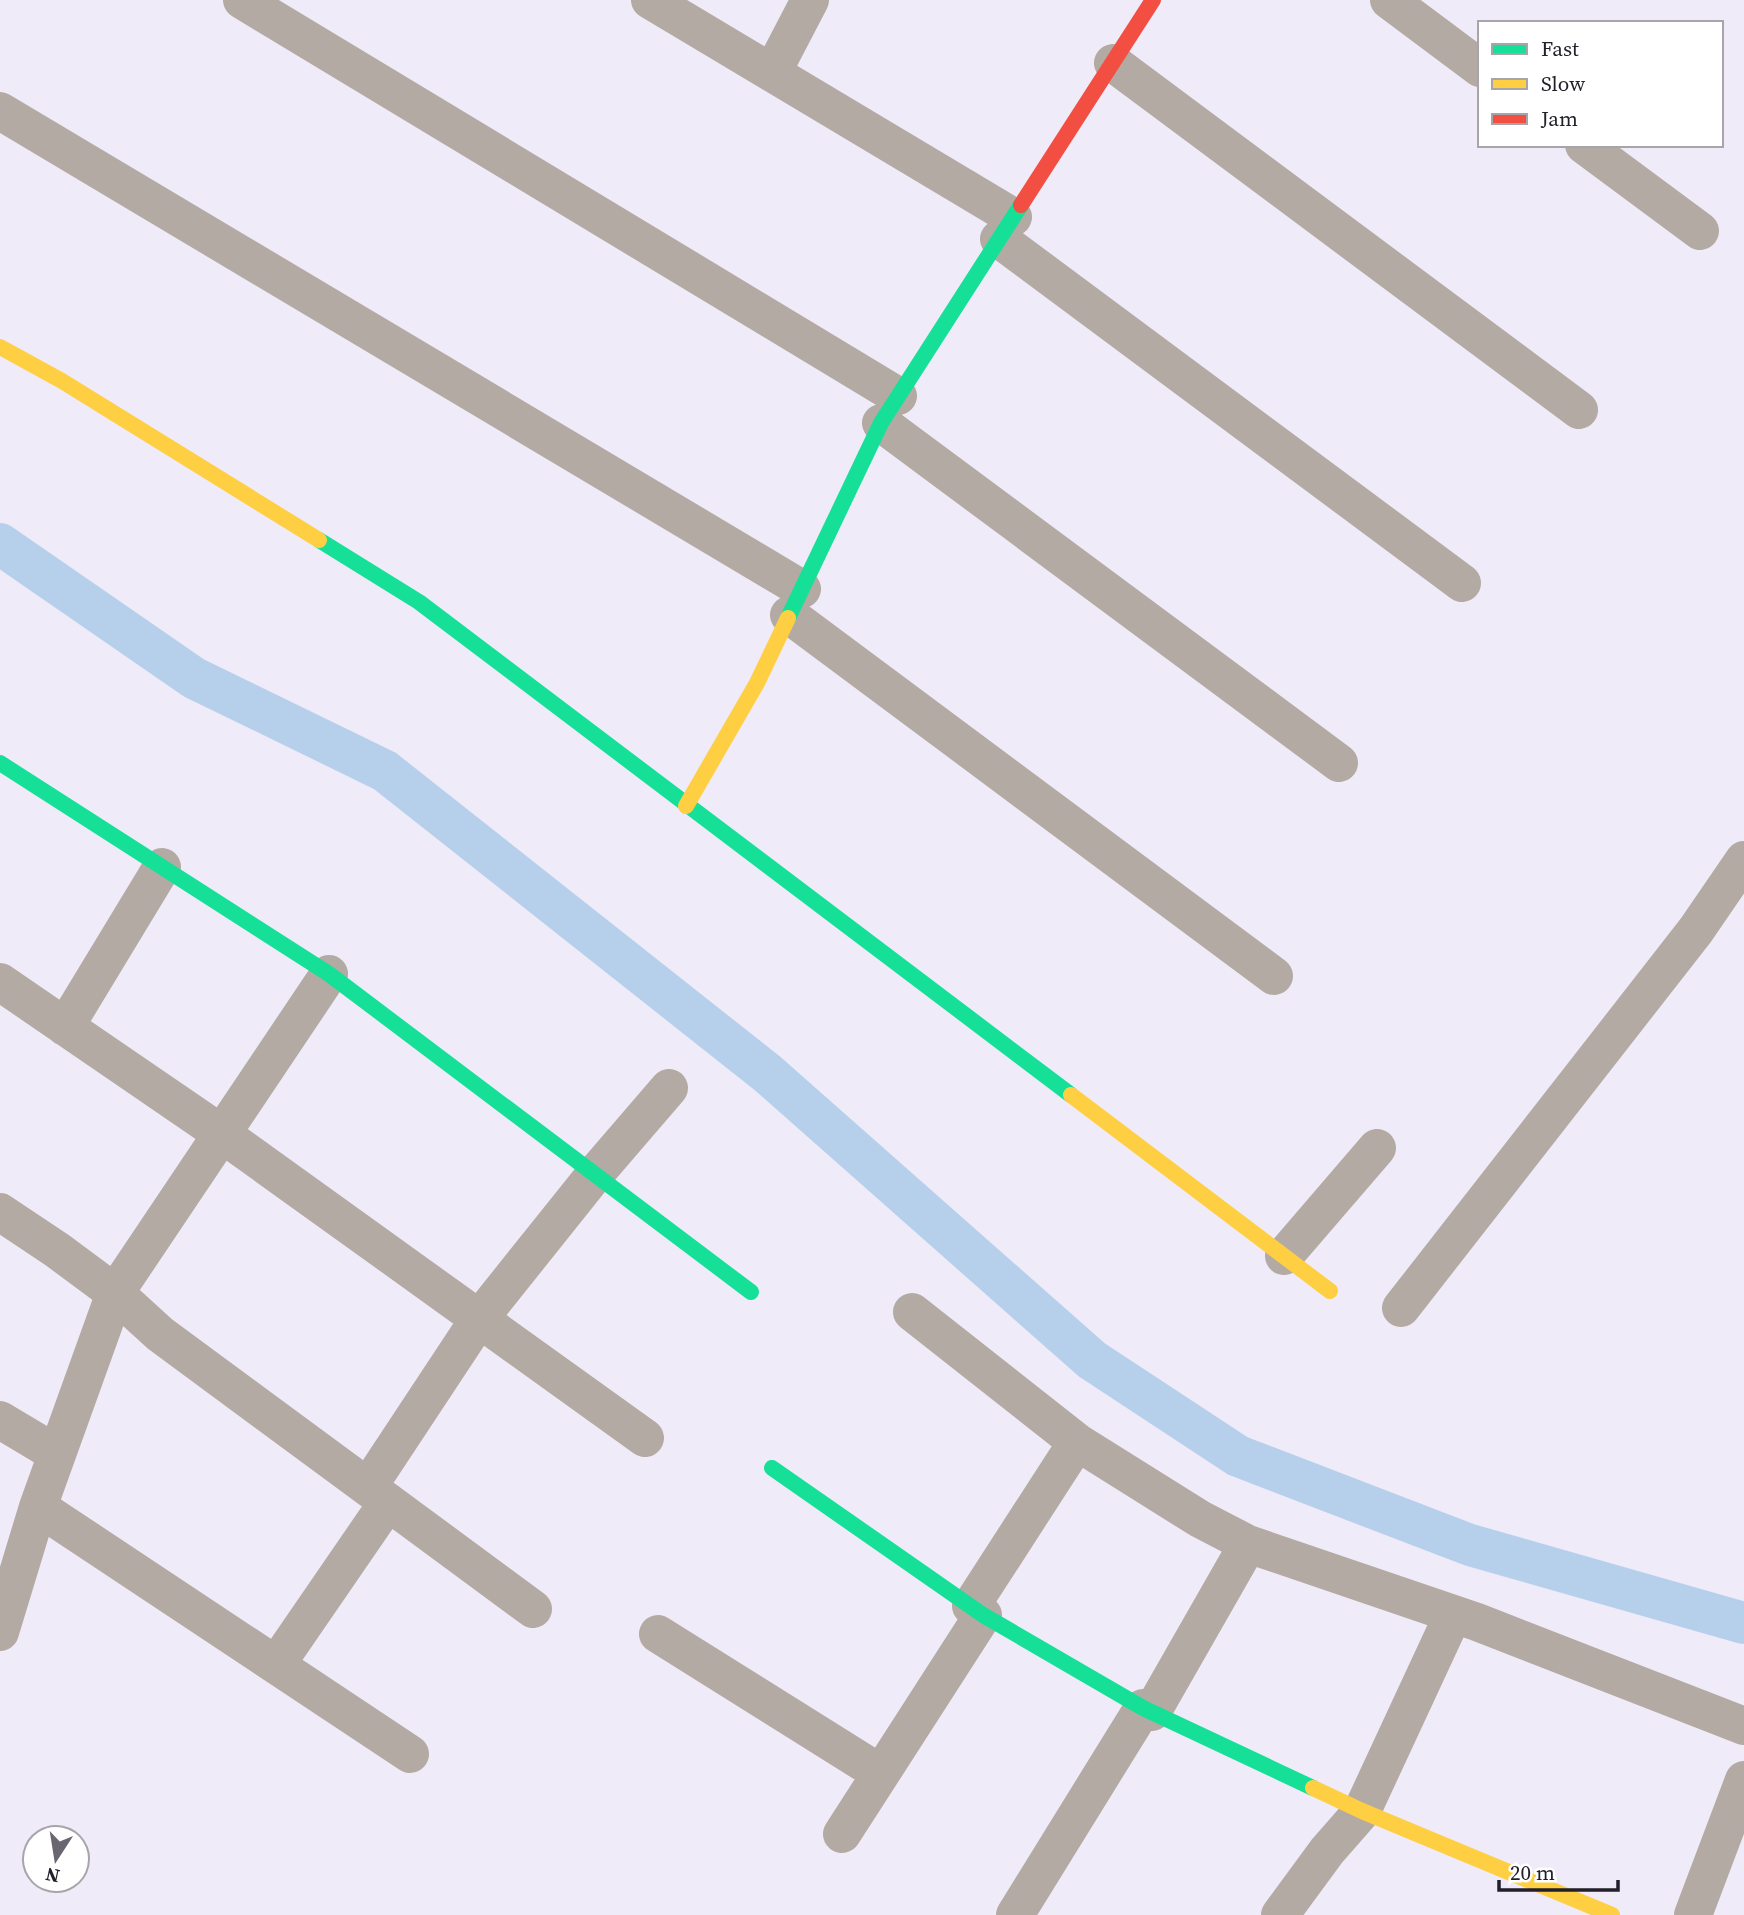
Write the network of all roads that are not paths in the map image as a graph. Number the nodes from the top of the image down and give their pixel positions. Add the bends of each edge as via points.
1 (242, 0) edge
2 (650, 0) edge
3 (810, 0) edge
4 (1153, 0) edge
5 (1389, 0) edge
6 (1113, 63) junction
7 (1478, 67) edge
8 (772, 73) junction
9 (0, 111) edge
10 (1587, 147) edge
11 (1006, 228) junction
12 (1700, 231) dead end
13 (0, 347) edge
14 (890, 409) junction
15 (1579, 410) dead end
16 (1462, 583) dead end
17 (795, 602) junction
18 (0, 763) edge
19 (1339, 763) dead end
20 (686, 806) junction
21 (1744, 860) edge
22 (162, 867) junction
23 (329, 974) junction
24 (1274, 976) dead end
25 (0, 982) edge
26 (65, 1027) junction
27 (669, 1088) dead end
28 (222, 1134) junction
29 (1377, 1148) dead end
30 (595, 1174) junction
31 (0, 1212) edge
32 (1284, 1256) junction
33 (1330, 1291) dead end
34 (751, 1292) dead end
35 (115, 1293) junction
36 (1401, 1308) dead end
37 (912, 1312) dead end
38 (479, 1319) junction
39 (0, 1420) edge
40 (645, 1438) dead end
41 (1077, 1442) junction
42 (57, 1454) junction
43 (772, 1468) dead end
44 (378, 1495) junction
45 (38, 1507) junction
46 (1248, 1544) junction
47 (533, 1609) dead end
48 (976, 1611) junction
49 (1453, 1615) junction
50 (0, 1632) edge
51 (658, 1634) dead end
52 (276, 1665) junction
53 (1147, 1710) junction
54 (1744, 1726) edge
55 (410, 1755) dead end
56 (880, 1773) junction
57 (1744, 1780) edge
58 (1362, 1811) junction
59 (842, 1834) dead end
60 (1015, 1915) edge
61 (1280, 1915) edge
62 (1612, 1915) edge
63 (1693, 1915) edge

1 - 14 street
2 - 8 street
3 - 8 street
4 - 6 street
5 - 7 street
6 - 11 street
6 - 15 street
8 - 11 street
9 - 17 street
10 - 12 street
11 - 14 street
11 - 16 street
13 - 20 street via 419,603
14 - 17 street
14 - 19 street
17 - 20 street via 757,683
17 - 24 street
18 - 22 street
20 - 32 street
21 - 36 street via 1696,929
22 - 23 street
22 - 26 street
23 - 28 street
23 - 30 street
25 - 26 street
26 - 28 street
27 - 30 street
28 - 35 street
28 - 38 street
29 - 32 street
30 - 34 street
30 - 38 street
31 - 35 street
32 - 33 street
35 - 42 street
35 - 44 street via 160,1334
37 - 41 street
38 - 40 street
38 - 44 street
39 - 42 street
41 - 46 street
41 - 48 street
42 - 45 street
43 - 48 street
44 - 47 street
44 - 52 street
45 - 50 street
45 - 52 street
46 - 49 street
46 - 53 street
48 - 53 street
48 - 56 street
49 - 54 street
49 - 58 street
51 - 56 street
52 - 55 street
53 - 58 street
53 - 60 street
56 - 59 street
57 - 63 street
58 - 61 street
58 - 62 street

